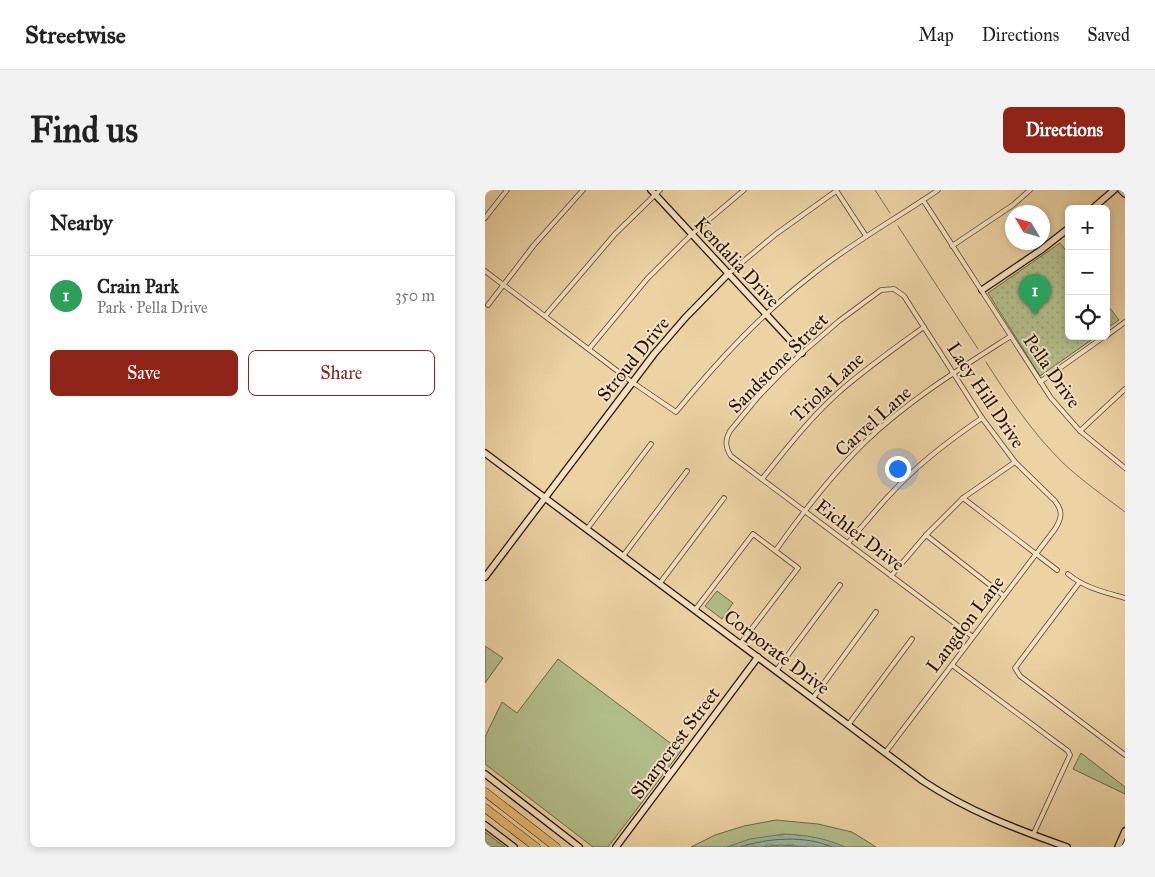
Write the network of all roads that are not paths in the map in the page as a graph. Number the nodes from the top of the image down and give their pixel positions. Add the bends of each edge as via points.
1 (507, 190) edge
2 (583, 190) edge
3 (745, 190) edge
4 (938, 190) edge
5 (1030, 190) edge
6 (1113, 190) edge
7 (1121, 190) edge
8 (655, 191) edge
9 (836, 191) edge
10 (1125, 194) edge
11 (923, 200) junction
12 (1096, 205) edge
13 (485, 218) edge
14 (1065, 231) edge
15 (692, 234) junction
16 (865, 236) junction
17 (952, 246) junction
18 (485, 271) edge
19 (728, 274) junction
20 (503, 284) junction
21 (894, 290) joint
22 (982, 290) junction
23 (488, 305) dead end
24 (765, 314) junction
25 (545, 316) junction
26 (1125, 322) edge
27 (924, 327) junction
28 (1110, 333) edge
29 (1011, 336) junction
30 (1100, 340) edge
31 (589, 349) junction
32 (801, 353) junction
33 (953, 373) junction
34 (632, 382) junction
35 (1040, 382) junction
36 (1125, 389) edge
37 (982, 418) junction
38 (1080, 431) junction
39 (651, 444) dead end
40 (485, 453) edge
41 (731, 456) joint
42 (1015, 462) junction
43 (1125, 468) edge
44 (687, 471) dead end
45 (762, 479) junction
46 (545, 498) junction
47 (724, 498) dead end
48 (963, 498) junction
49 (805, 511) junction
50 (1061, 511) joint
51 (587, 529) junction
52 (926, 535) junction
53 (848, 543) junction
54 (775, 550) junction
55 (1036, 554) junction
56 (623, 556) junction
57 (1057, 570) dead end
58 (1068, 574) dead end
59 (891, 576) junction
60 (485, 577) edge
61 (660, 583) junction
62 (1079, 583) junction
63 (840, 586) dead end
64 (1004, 596) junction
65 (1125, 598) edge
66 (695, 610) junction
67 (876, 612) dead end
68 (973, 637) junction
69 (912, 640) dead end
70 (740, 644) junction
71 (758, 657) junction
72 (952, 664) junction
73 (776, 671) junction
74 (813, 698) junction
75 (848, 725) junction
76 (885, 752) junction
77 (1125, 755) edge
78 (485, 774) edge
79 (485, 792) edge
80 (485, 808) edge
81 (485, 825) edge
82 (1125, 831) edge
83 (1033, 835) junction
84 (514, 847) edge
85 (536, 847) edge
86 (556, 847) edge
87 (579, 847) edge
88 (615, 847) edge
89 (1067, 847) edge
90 (1118, 847) edge

1 - 13 street
2 - 20 street
3 - 15 street
4 - 11 street
5 - 17 street
6 - 12 street
7 - 10 street
8 - 15 street, Kendalia Drive
8 - 25 street
9 - 16 street
9 - 19 street, Stroud Drive
11 - 16 street
11 - 17 street, Pella Drive
14 - 22 street
15 - 19 street, Kendalia Drive
15 - 31 street via 647,279
16 - 24 street
17 - 22 street, Pella Drive
18 - 20 street
19 - 24 street, Kendalia Drive
19 - 34 street, Stroud Drive via 685,318
20 - 23 street
20 - 25 street
21 - 27 street, Lacy Hill Drive via 904,296
21 - 32 street, Sandstone Street via 881,290
22 - 29 street, Pella Drive
24 - 32 street, Kendalia Drive
24 - 34 street via 676,412
25 - 31 street
26 - 28 street
27 - 33 street, Lacy Hill Drive
27 - 45 street, Triola Lane via 837,394 799,433
29 - 33 street, Carvel Lane
29 - 35 street, Pella Drive
30 - 35 street
31 - 34 street
32 - 41 street, Sandstone Street via 732,428 726,444
33 - 37 street, Lacy Hill Drive
33 - 49 street, Carvel Lane via 907,405 866,441
34 - 46 street, Stroud Drive
35 - 38 street, Pella Drive
36 - 38 street
37 - 42 street, Lacy Hill Drive
37 - 53 street via 919,466 881,503
38 - 43 street, Pella Drive
39 - 51 street
40 - 46 street, Corporate Drive
41 - 45 street, Eichler Drive
42 - 48 street
42 - 50 street, Lacy Hill Drive
44 - 56 street
45 - 49 street, Eichler Drive
46 - 51 street, Corporate Drive
46 - 60 street, Stroud Drive
47 - 61 street
48 - 52 street
48 - 55 street
49 - 53 street, Eichler Drive
49 - 54 street, Carvel Lane
50 - 55 street, Langdon Lane via 1059,523
51 - 56 street, Corporate Drive
52 - 59 street
52 - 64 street
53 - 59 street, Eichler Drive
54 - 66 street via 753,534
54 - 70 street via 798,568
55 - 57 street
55 - 64 street, Langdon Lane
56 - 61 street, Corporate Drive
58 - 62 street
59 - 68 street, Eichler Drive
61 - 66 street, Corporate Drive
62 - 65 street
62 - 77 street via 1015,668 1020,676
63 - 73 street
64 - 68 street, Langdon Lane
66 - 70 street, Corporate Drive
67 - 74 street
68 - 72 street, Langdon Lane
69 - 75 street
70 - 71 street, Corporate Drive
71 - 73 street, Corporate Drive
71 - 88 street, Sharpcrest Street
72 - 76 street, Langdon Lane
72 - 83 street via 1070,755
73 - 74 street, Corporate Drive
74 - 75 street, Corporate Drive
75 - 76 street, Corporate Drive
76 - 83 street, Corporate Drive via 923,781 957,801
78 - 87 street
79 - 86 highway
80 - 85 highway
81 - 84 street
82 - 90 street
83 - 89 street, Corporate Drive

